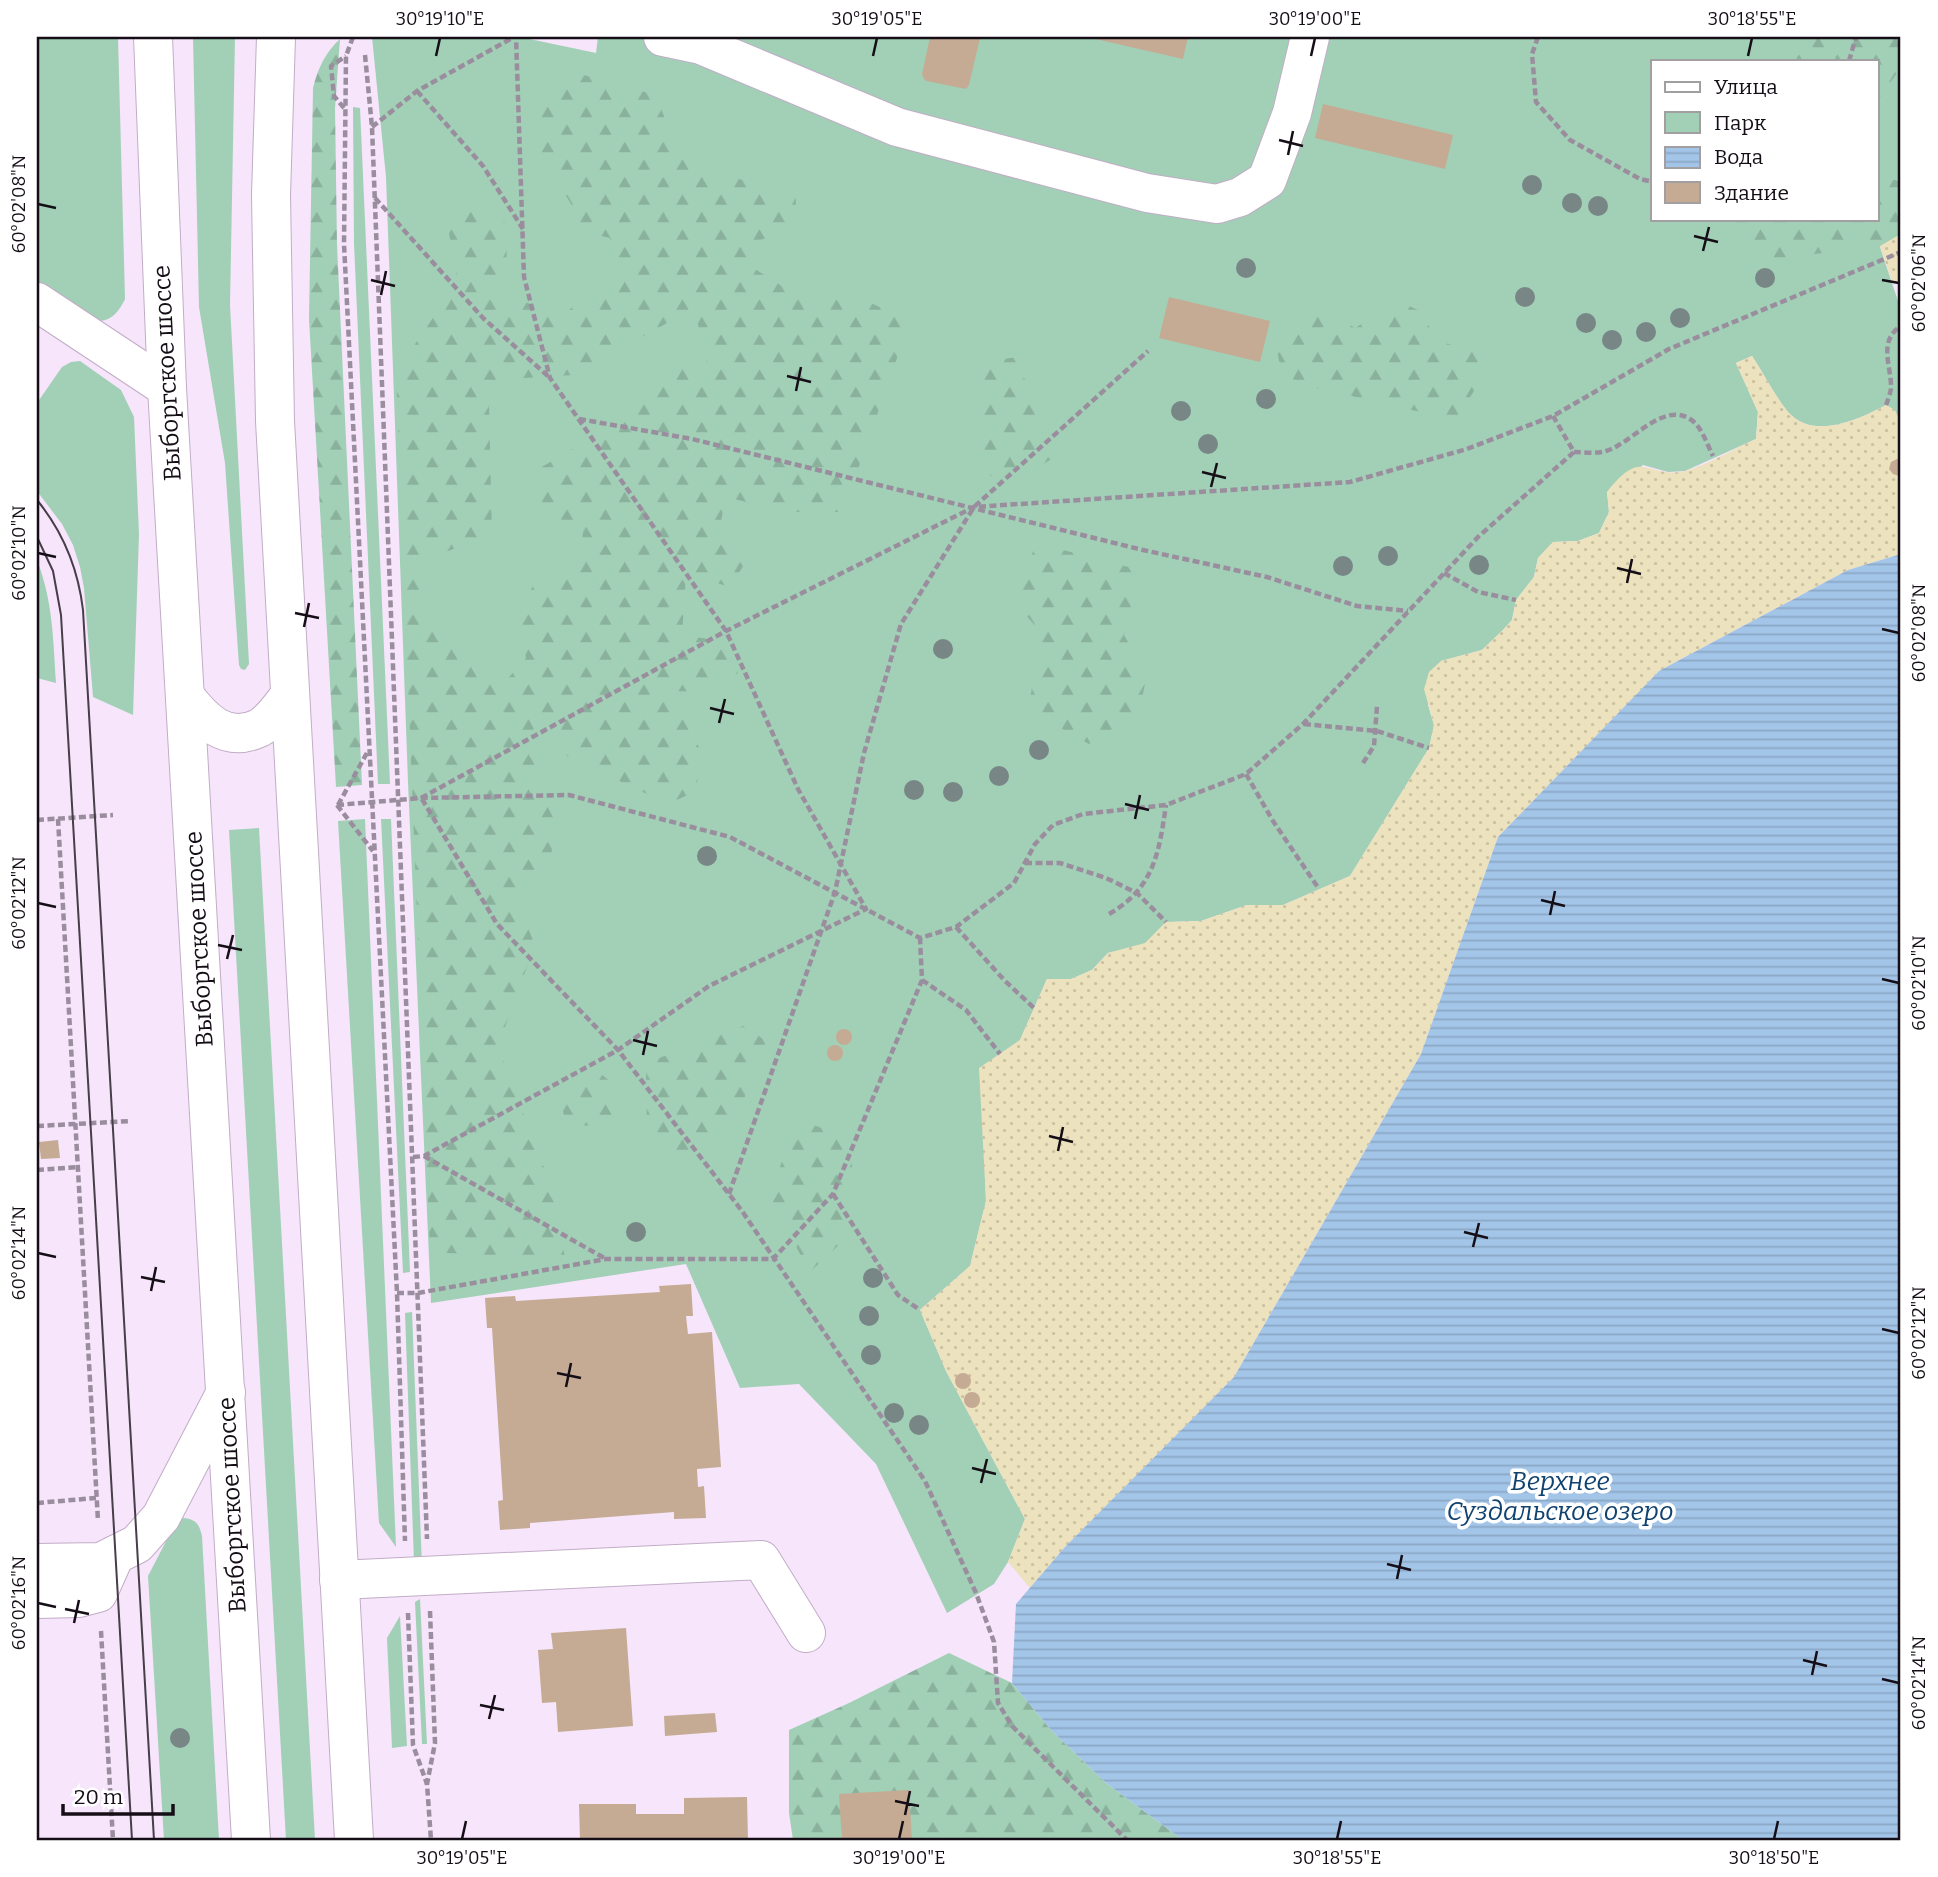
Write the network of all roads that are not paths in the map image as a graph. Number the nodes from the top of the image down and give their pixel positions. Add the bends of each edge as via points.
1 (153, 37) edge
2 (276, 37) edge
3 (663, 37) edge
4 (1310, 37) edge
5 (702, 41) edge
6 (37, 302) edge
7 (167, 388) junction
8 (290, 695) junction
9 (185, 696) junction
10 (226, 1392) junction
11 (37, 1563) edge
12 (105, 1570) junction
13 (340, 1580) junction
14 (37, 1599) edge
15 (806, 1633) dead end
16 (251, 1840) edge
17 (354, 1840) edge

1 - 7 main road, Выборгское шоссе
2 - 8 main road via 272,308
3 - 5 main road
4 - 5 main road via 1292,113 1267,180 1240,197 1217,204 1147,193 897,127
6 - 7 main road
7 - 9 main road, Выборгское шоссе
8 - 9 main road via 259,728 239,733 214,728
8 - 13 main road
9 - 10 main road, Выборгское шоссе
10 - 12 main road via 161,1517
10 - 16 main road, Выборгское шоссе
11 - 12 main road
12 - 14 main road via 79,1598
13 - 15 main road via 761,1560
13 - 17 main road

